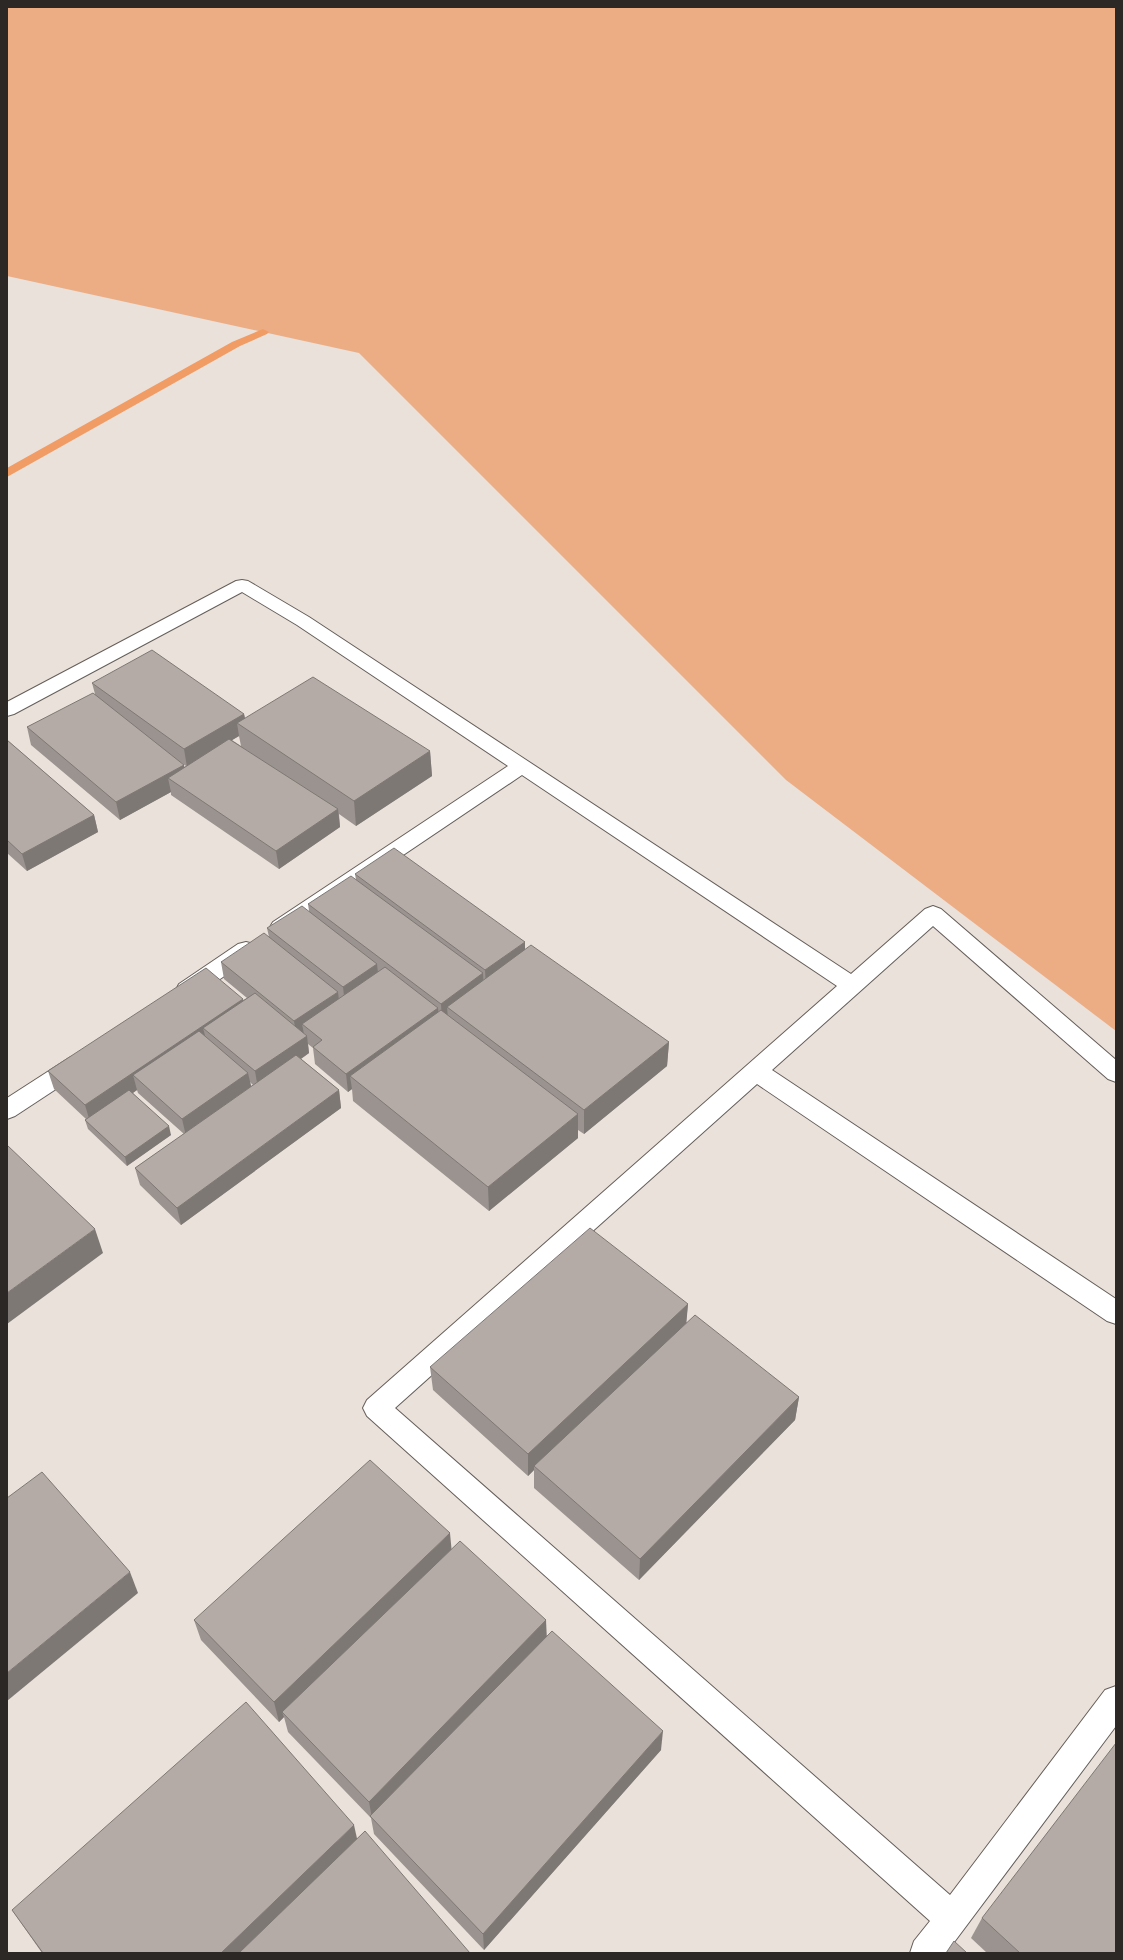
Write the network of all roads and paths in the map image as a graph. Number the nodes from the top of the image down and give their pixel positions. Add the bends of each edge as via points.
1 (7, 710) edge
2 (522, 766) junction
3 (853, 986) junction
4 (172, 1000) edge
5 (93, 1053) edge
6 (756, 1071) junction
7 (1116, 1073) edge
8 (7, 1110) edge
9 (1116, 1313) edge
10 (1116, 1701) edge
11 (952, 1919) junction
12 (926, 1953) edge

1 - 2 street via 242,585 296,617
2 - 3 street
2 - 4 street
3 - 6 street
3 - 7 street via 933,914
5 - 8 street
6 - 9 street
6 - 11 street via 376,1408
10 - 11 street
11 - 12 street

